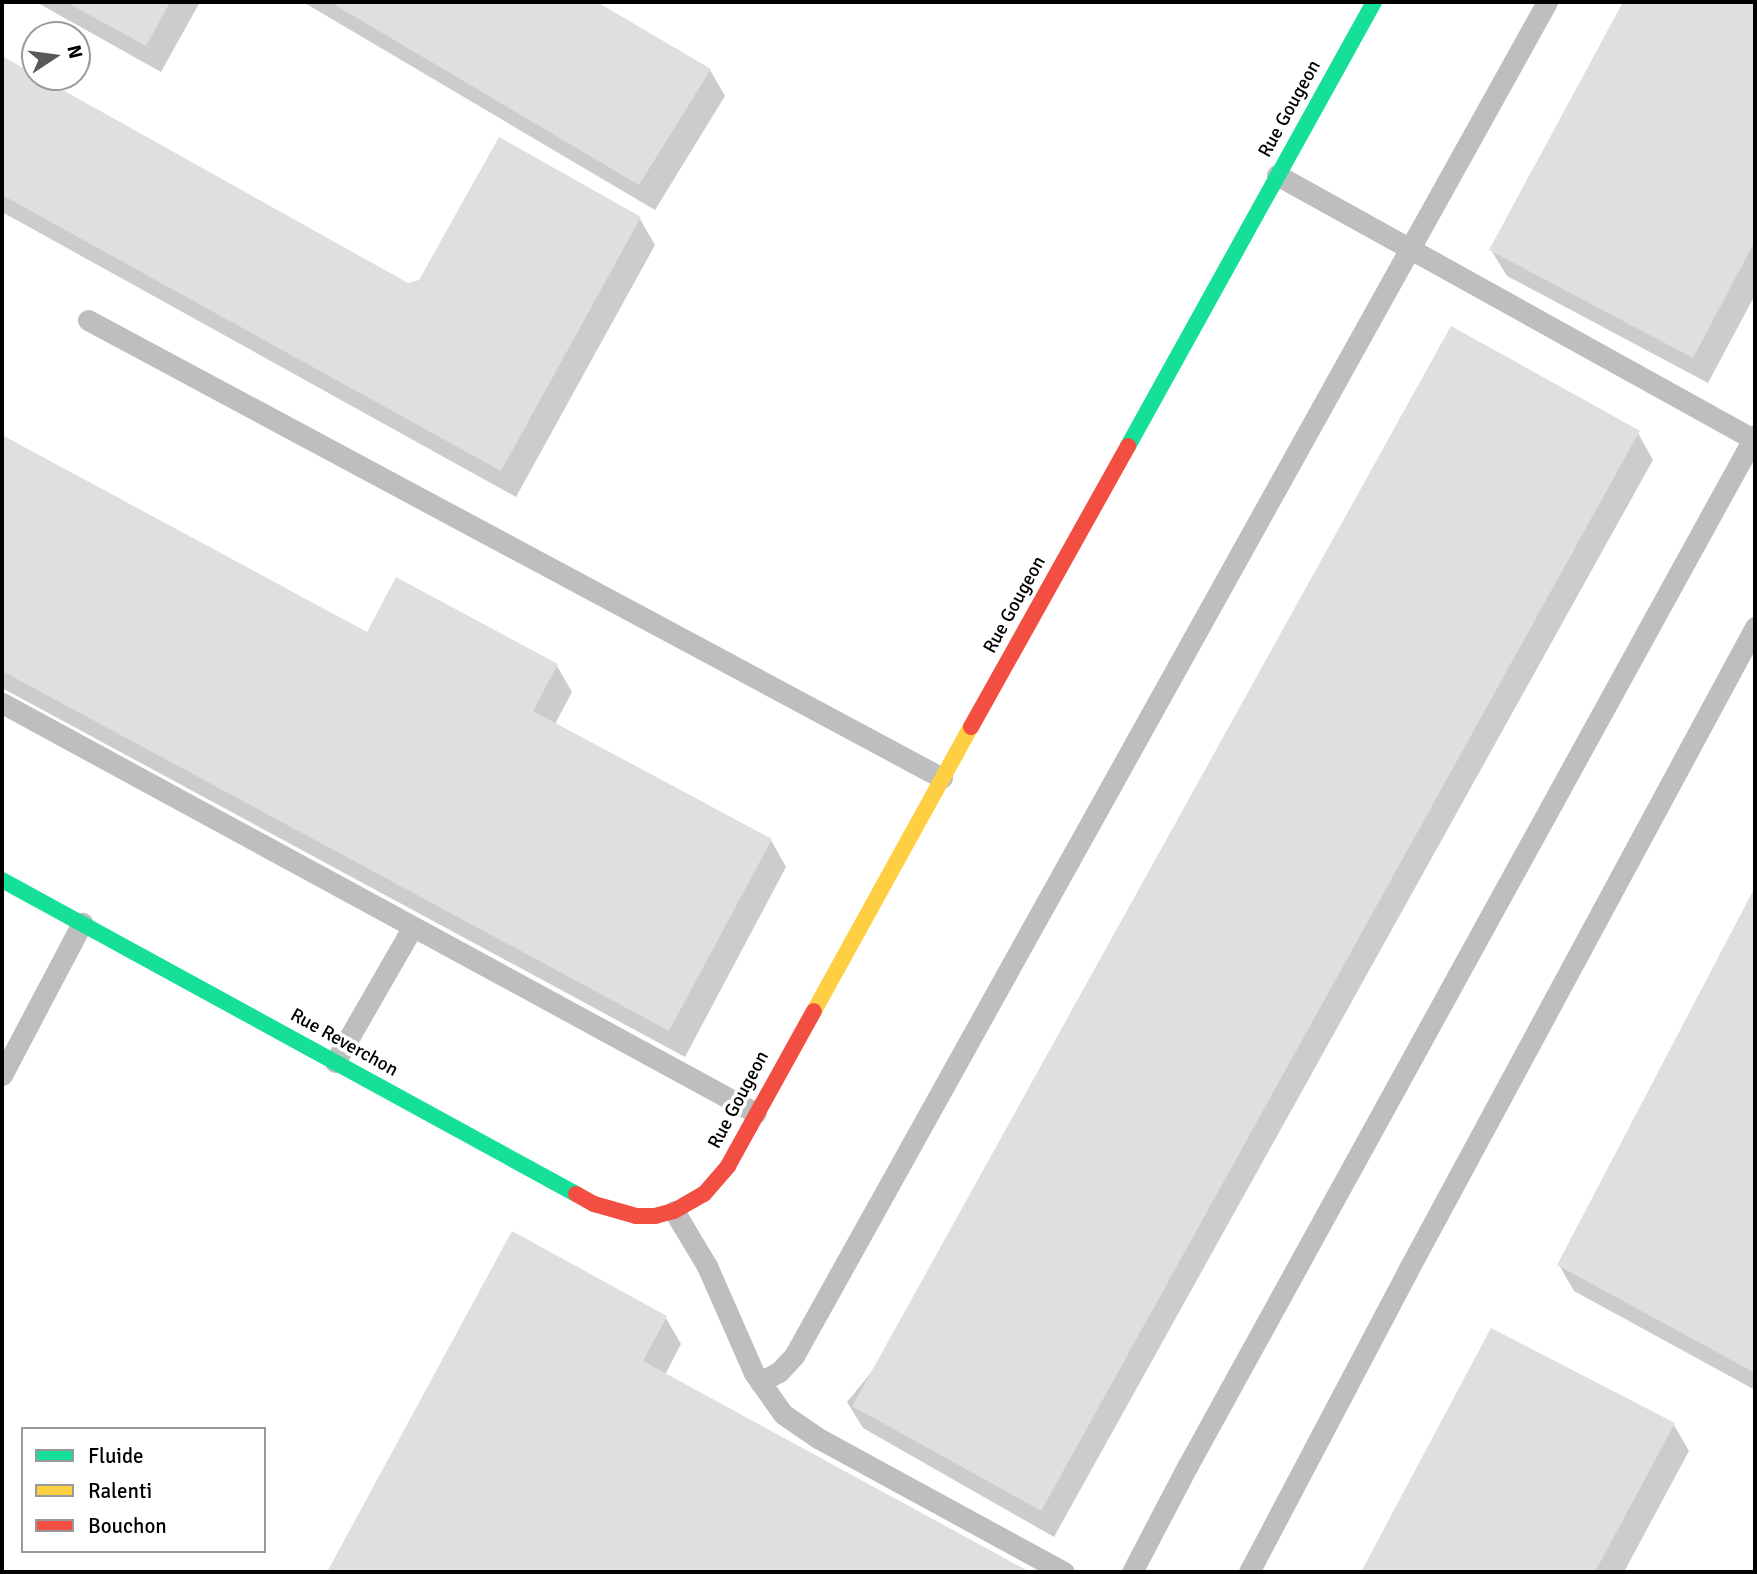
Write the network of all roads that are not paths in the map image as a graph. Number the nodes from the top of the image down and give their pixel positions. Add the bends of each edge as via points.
1 (1374, 2) edge
2 (1547, 2) edge
3 (1278, 175) junction
4 (1409, 248) junction
5 (88, 320) dead end
6 (1754, 437) edge
7 (1755, 627) edge
8 (2, 703) edge
9 (942, 778) junction
10 (2, 880) edge
11 (82, 923) junction
12 (412, 928) junction
13 (8, 1050) edge
14 (335, 1062) junction
15 (2, 1076) edge
16 (756, 1114) junction
17 (674, 1211) junction
18 (760, 1382) junction
19 (1064, 1572) edge
20 (1132, 1572) edge
21 (1249, 1572) edge

1 - 3 street, Rue Gougeon
2 - 4 lane
3 - 4 lane
3 - 9 street, Rue Gougeon
4 - 6 lane
4 - 18 lane via 794,1356 779,1372
5 - 9 lane
6 - 20 lane
7 - 21 lane
8 - 12 lane
9 - 16 street, Rue Gougeon
10 - 11 street, Rue Reverchon
11 - 13 lane
11 - 14 street, Rue Reverchon
12 - 14 lane
12 - 16 lane
13 - 15 lane
14 - 17 street, Rue Reverchon via 594,1204 636,1216
16 - 17 street, Rue Gougeon via 717,1181
17 - 18 lane via 707,1266
18 - 19 lane via 783,1414 800,1428

